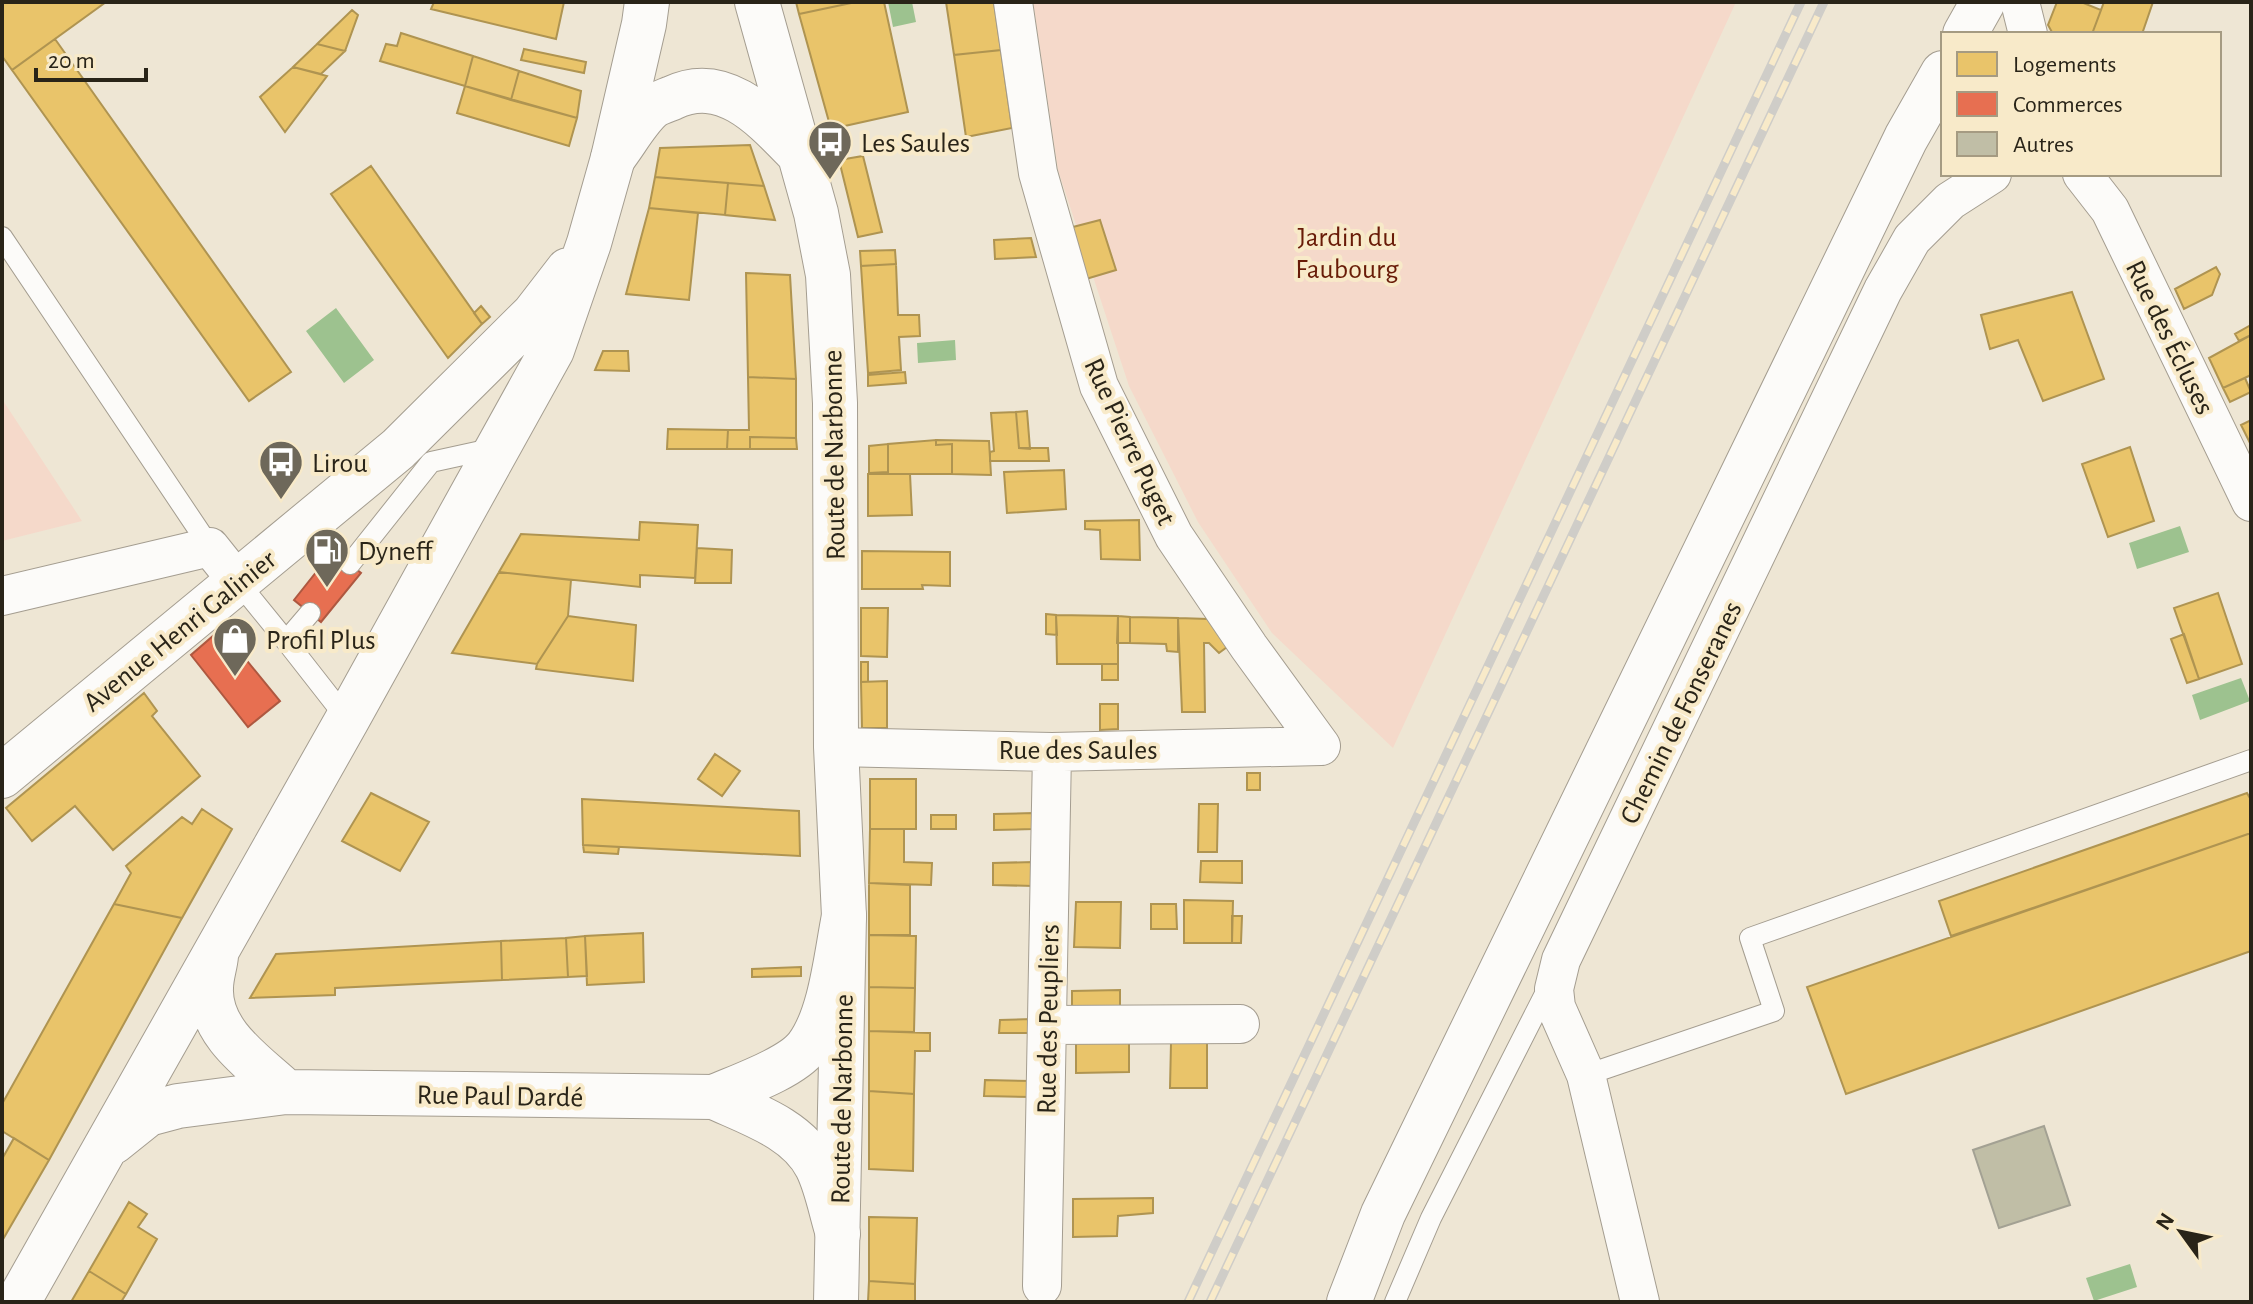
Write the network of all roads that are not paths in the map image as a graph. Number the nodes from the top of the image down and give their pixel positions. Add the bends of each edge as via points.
1 (647, 2) edge
2 (757, 2) edge
3 (1013, 2) edge
4 (1961, 2) edge
5 (1983, 2) edge
6 (2020, 2) edge
7 (1949, 32) edge
8 (1966, 32) edge
9 (2028, 32) edge
10 (1941, 52) edge
11 (1941, 77) edge
12 (1906, 138) junction
13 (801, 156) junction
14 (613, 158) junction
15 (1989, 176) edge
16 (2081, 176) edge
17 (2, 237) edge
18 (589, 243) junction
19 (428, 442) junction
20 (497, 448) junction
21 (2251, 502) edge
22 (210, 547) junction
23 (350, 564) dead end
24 (238, 582) junction
25 (2, 596) edge
26 (310, 613) dead end
27 (286, 641) junction
28 (347, 720) junction
29 (1321, 746) joint
30 (836, 747) junction
31 (1052, 752) junction
32 (2251, 760) edge
33 (2, 776) edge
34 (844, 916) junction
35 (217, 951) junction
36 (1561, 960) junction
37 (1240, 1024) dead end
38 (1047, 1025) junction
39 (805, 1049) joint
40 (1586, 1075) junction
41 (286, 1092) junction
42 (714, 1097) junction
43 (796, 1141) joint
44 (97, 1160) junction
45 (838, 1234) junction
46 (1042, 1286) dead end
47 (18, 1302) edge
48 (836, 1302) edge
49 (1349, 1302) edge
50 (1395, 1302) edge
51 (1640, 1302) edge

1 - 14 main road
2 - 13 main road, Route de Narbonne
3 - 29 street, Rue Pierre Puget via 1038,173 1099,386 1174,536
4 - 7 main road
5 - 8 main road
6 - 9 street
10 - 12 main road
11 - 12 main road
12 - 49 main road via 1383,1214
13 - 14 main road via 759,113 737,99 683,92 651,107
13 - 30 main road, Route de Narbonne via 828,275 835,403
14 - 18 main road
15 - 36 street, Chemin de Fonseranes via 1950,201 1912,239 1883,290
16 - 21 street, Rue des Écluses via 2110,210
17 - 22 lane
18 - 19 main road, Avenue Henri Galinier
18 - 20 main road via 552,350
19 - 20 lane
19 - 23 lane
19 - 24 main road, Avenue Henri Galinier via 398,449
20 - 28 main road
22 - 24 street
22 - 25 street
24 - 27 lane
24 - 33 main road, Avenue Henri Galinier
26 - 27 lane
27 - 28 lane
28 - 35 main road
29 - 31 street, Rue des Saules
30 - 31 street, Rue des Saules
30 - 34 main road, Route de Narbonne
31 - 38 street, Rue des Peupliers
32 - 40 lane via 1750,938 1774,1011
34 - 39 main road, Route de Narbonne via 820,1023
34 - 45 main road, Route de Narbonne
35 - 41 main road via 211,989 215,1017 228,1037
35 - 44 main road
36 - 40 street, Chemin de Fonseranes via 1556,1007
36 - 50 lane via 1431,1218
37 - 38 street
38 - 46 street, Rue des Peupliers
39 - 42 main road, Rue Paul Dardé via 774,1070
40 - 51 street, Chemin de Fonseranes
41 - 42 main road, Rue Paul Dardé
41 - 44 main road, Rue Paul Dardé via 148,1114
42 - 43 main road, Rue Paul Dardé via 770,1122
43 - 45 main road, Route de Narbonne via 816,1166
44 - 47 main road
45 - 48 main road, Route de Narbonne

